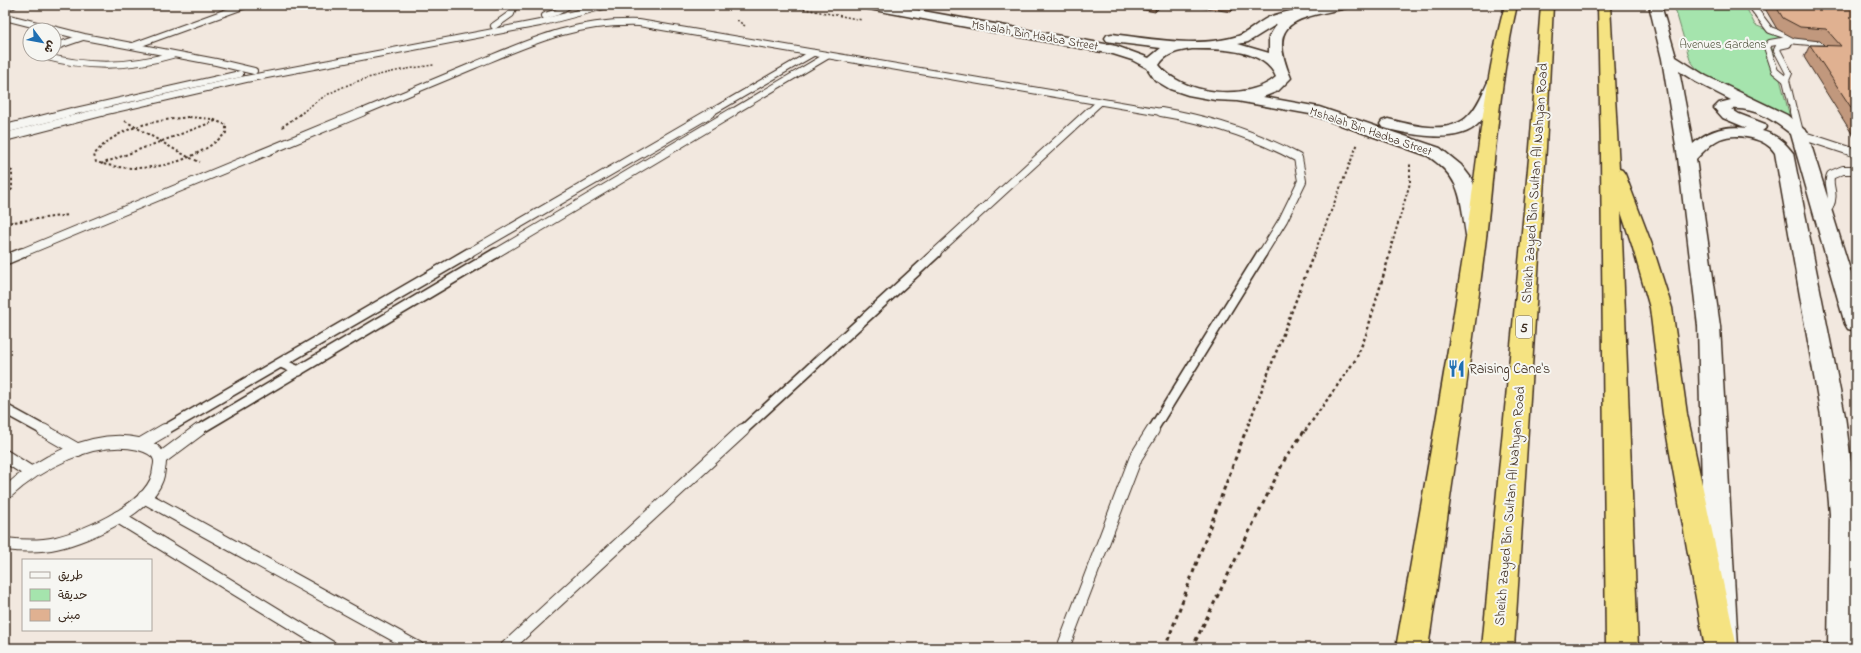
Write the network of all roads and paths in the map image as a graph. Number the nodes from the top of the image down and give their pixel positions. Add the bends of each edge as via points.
1 (12, 5) edge
2 (246, 5) edge
3 (514, 5) edge
4 (569, 5) edge
5 (608, 5) edge
6 (869, 5) edge
7 (933, 5) edge
8 (1341, 5) edge
9 (1511, 5) edge
10 (1547, 5) edge
11 (1604, 5) edge
12 (1751, 5) edge
13 (5, 7) edge
14 (1657, 7) edge
15 (1296, 15) junction
16 (5, 17) edge
17 (738, 20) dead end
18 (494, 26) junction
19 (747, 28) dead end
20 (84, 37) junction
21 (1794, 38) edge
22 (62, 44) edge
23 (1192, 45) junction
24 (1213, 45) junction
25 (132, 46) junction
26 (813, 53) junction
27 (173, 54) junction
28 (827, 56) junction
29 (1669, 59) junction
30 (62, 61) edge
31 (205, 61) junction
32 (438, 65) dead end
33 (1152, 65) junction
34 (254, 71) junction
35 (1496, 80) junction
36 (1786, 80) junction
37 (1290, 81) junction
38 (184, 86) junction
39 (1234, 96) junction
40 (1100, 102) junction
41 (1763, 109) junction
42 (123, 120) dead end
43 (219, 120) junction
44 (136, 127) junction
45 (281, 127) dead end
46 (5, 129) edge
47 (1800, 133) junction
48 (5, 137) edge
49 (1355, 138) dead end
50 (661, 141) junction
51 (161, 142) junction
52 (1406, 142) junction
53 (679, 146) junction
54 (1784, 153) junction
55 (1856, 153) edge
56 (188, 157) junction
57 (1610, 157) junction
58 (1687, 158) junction
59 (100, 164) junction
60 (206, 164) dead end
61 (5, 169) edge
62 (1856, 170) edge
63 (5, 196) edge
64 (1822, 210) junction
65 (76, 213) dead end
66 (5, 223) edge
67 (1476, 236) junction
68 (5, 260) edge
69 (1856, 324) edge
70 (281, 362) junction
71 (299, 371) junction
72 (5, 409) edge
73 (141, 444) junction
74 (78, 450) junction
75 (5, 456) edge
76 (160, 458) junction
77 (30, 472) junction
78 (5, 494) edge
79 (144, 498) junction
80 (118, 517) junction
81 (5, 544) edge
82 (1417, 616) junction
83 (332, 648) edge
84 (418, 648) edge
85 (506, 648) edge
86 (1063, 648) edge
87 (1165, 648) edge
88 (1192, 648) edge
89 (1407, 648) edge
90 (1412, 648) edge
91 (1498, 648) edge
92 (1622, 648) edge
93 (1722, 648) edge
94 (1844, 648) edge

1 - 13 lane
2 - 25 lane
3 - 18 lane via 511,14
4 - 18 lane via 550,15
5 - 48 lane via 540,23 246,79
6 - 33 street, Mshalah Bin Hadba Street via 1085,44 1137,56
7 - 23 street, Mshalah Bin Hadba Street via 1119,39 1174,46
8 - 15 street
9 - 35 highway
10 - 91 highway, Sheikh Zayed Bin Sultan Al Nahyan Road / 5 via 1538,156
11 - 57 highway
12 - 21 lane via 1770,30
14 - 29 street
15 - 24 street via 1268,22 1243,39
15 - 37 street via 1276,31 1273,46
16 - 20 lane
17 - 19 path
18 - 34 lane
20 - 22 lane
20 - 25 lane
23 - 24 street
23 - 33 street via 1163,52 1155,58
24 - 37 street, Mshalah Bin Hadba Street via 1259,54
25 - 27 lane
26 - 28 lane
26 - 50 lane
26 - 68 lane via 640,23 604,22 583,25 543,37
27 - 30 lane via 147,63 117,67
27 - 31 lane
28 - 40 lane
28 - 53 lane
29 - 41 street via 1701,80
29 - 58 street
31 - 34 lane
31 - 38 lane via 219,70 209,77
32 - 45 path via 392,72 342,88 317,100 296,119
33 - 39 street via 1163,80 1176,87 1207,94
34 - 38 lane
35 - 37 street, Mshalah Bin Hadba Street via 1483,106 1470,123 1460,128 1445,130 1421,130 1389,124 1322,102
35 - 67 highway
36 - 36 lane via 1789,73 1777,52 1779,46 1793,43 1823,44 1787,40 1775,41 1768,45 1767,50 1775,71
36 - 47 lane
37 - 39 street via 1268,91
38 - 46 lane
39 - 52 street, Mshalah Bin Hadba Street via 1313,110
40 - 85 lane
40 - 86 lane via 1185,116 1236,130 1278,146 1298,158 1302,181 1283,220 1136,457
41 - 47 street via 1788,122
41 - 54 street via 1734,104 1722,108 1732,116 1760,127 1778,138 1783,142
42 - 44 path
43 - 44 path via 188,117
43 - 51 path
43 - 56 path via 226,125 226,133 220,141
44 - 51 path
44 - 59 path via 110,138 99,147 94,155 96,162
47 - 55 lane
47 - 64 street
49 - 87 path via 1359,141 1283,332
50 - 53 lane
50 - 70 lane
51 - 56 path
51 - 59 path
52 - 67 street, Mshalah Bin Hadba Street via 1434,152 1456,168 1467,187
52 - 88 path via 1410,160 1410,183 1366,335 1356,358 1285,459
53 - 71 lane
54 - 58 street via 1778,144 1768,139 1754,134 1734,132 1712,137
54 - 94 street via 1833,416 1844,514
56 - 59 path via 144,168 123,169
56 - 60 path
57 - 92 highway
57 - 93 highway via 1642,245 1661,308 1675,414
58 - 93 street via 1709,326
61 - 63 path via 12,171 12,189
62 - 64 lane via 1843,170 1830,175 1834,199 1829,207
64 - 69 street
65 - 66 path
67 - 82 highway
70 - 71 lane
70 - 73 lane
71 - 76 lane via 191,435
72 - 74 lane
73 - 74 lane via 102,444
73 - 76 lane via 153,450
74 - 77 lane
75 - 77 lane
76 - 79 lane via 161,470
77 - 78 lane
79 - 80 lane
79 - 84 lane
80 - 81 lane via 89,533 57,543 28,547
80 - 83 lane
82 - 89 highway
82 - 90 highway

